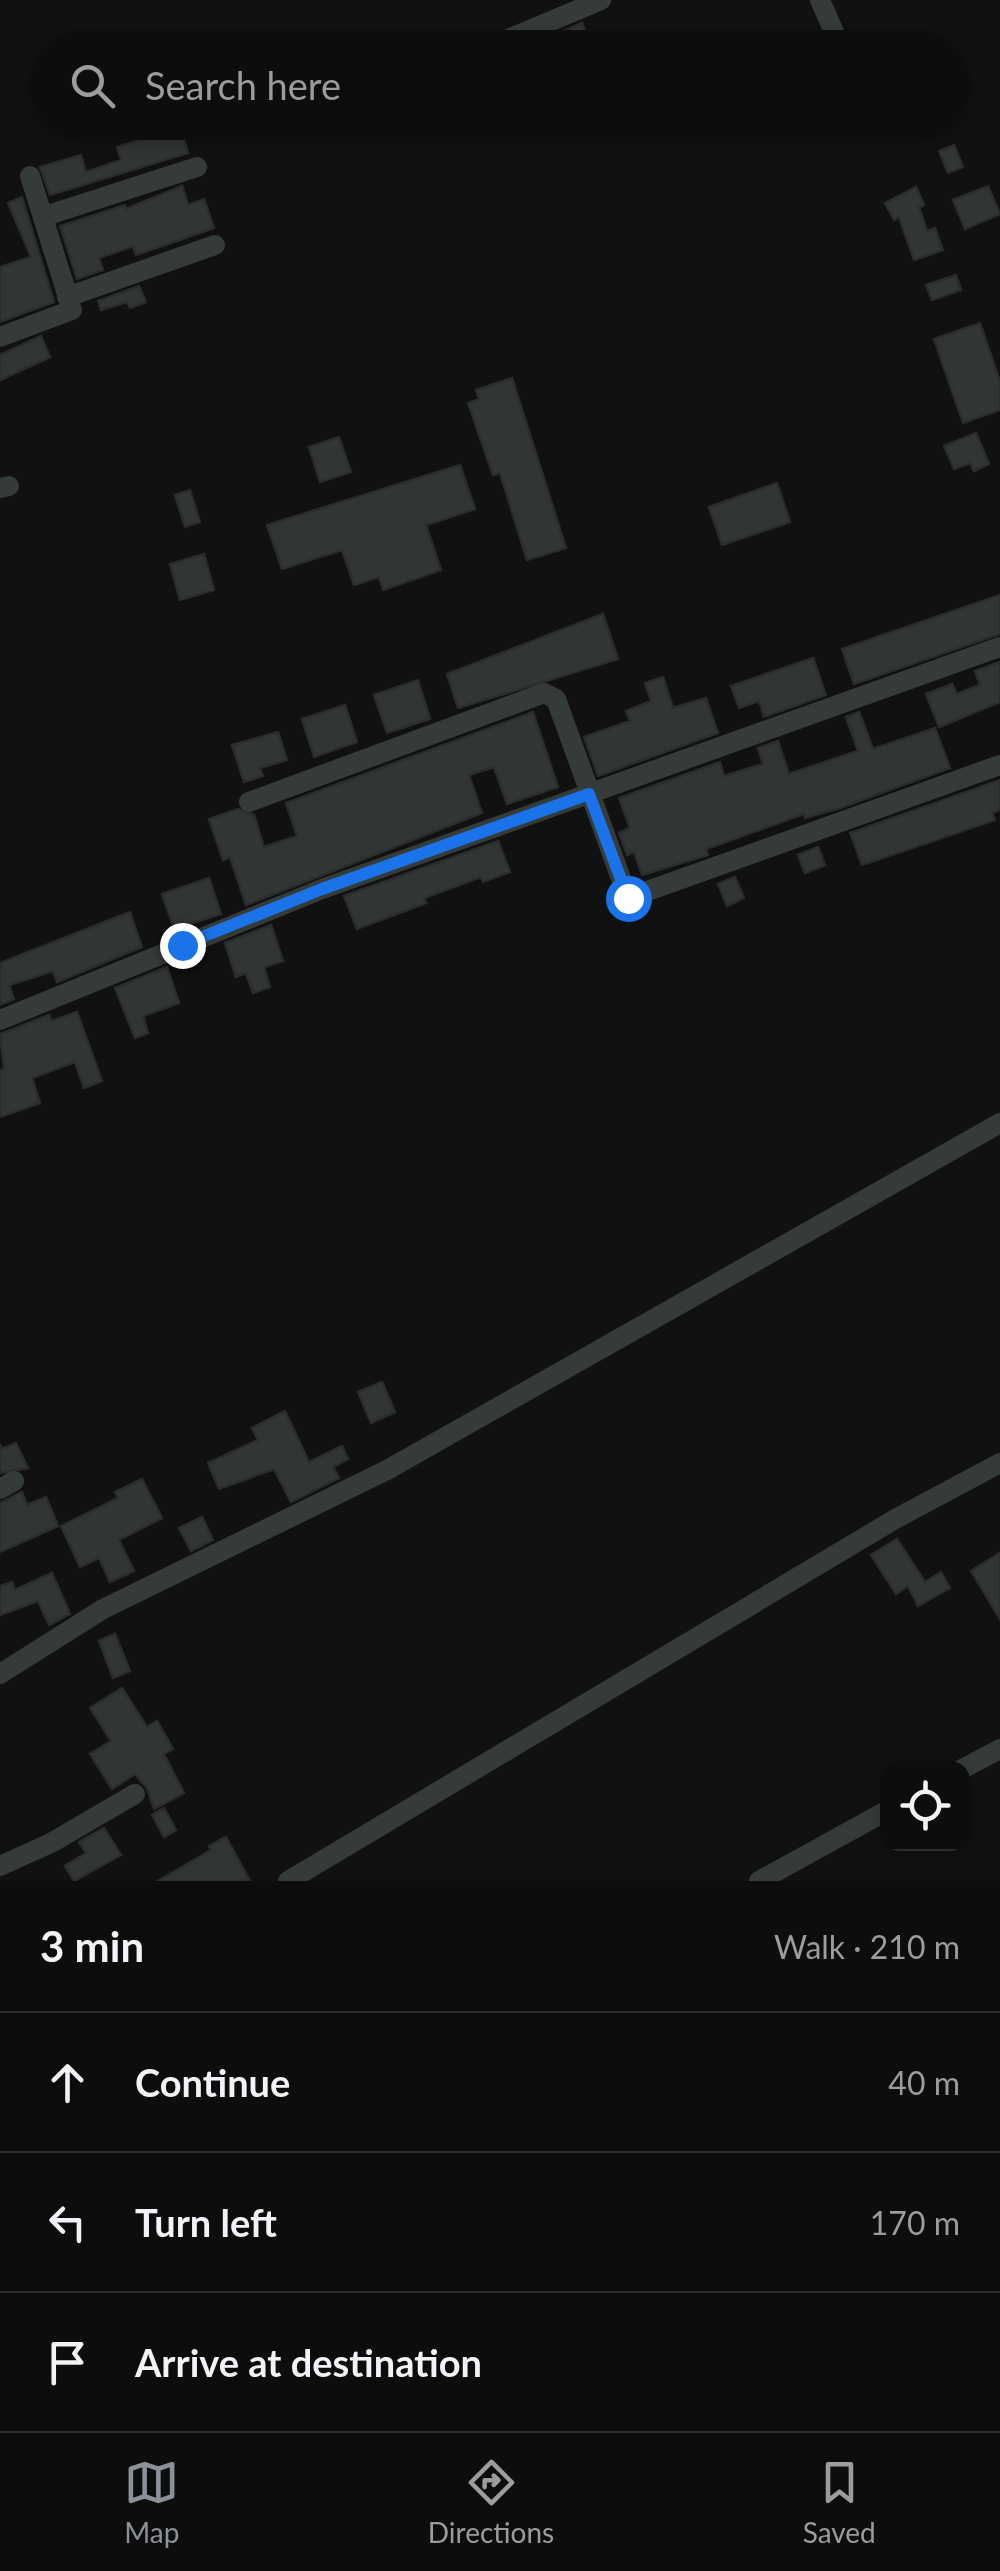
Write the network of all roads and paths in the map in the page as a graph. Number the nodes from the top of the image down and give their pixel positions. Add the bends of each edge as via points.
1 (600, 0) edge
2 (820, 0) edge
3 (529, 30) edge
4 (834, 30) edge
5 (197, 167) dead end
6 (30, 176) dead end
7 (45, 216) junction
8 (215, 245) dead end
9 (67, 297) junction
10 (0, 337) edge
11 (1000, 647) edge
12 (1000, 765) edge
13 (589, 794) junction
14 (249, 802) dead end
15 (0, 1020) edge
16 (1000, 1123) edge
17 (1000, 1463) edge
18 (0, 1674) edge
19 (1000, 1749) edge
20 (970, 1765) edge
21 (134, 1794) dead end
22 (880, 1814) edge
23 (0, 1866) edge
24 (288, 1881) edge
25 (759, 1881) edge

1 - 3 street
2 - 4 street
5 - 7 street
6 - 7 street
7 - 9 street
8 - 9 street
9 - 10 street via 72,310
11 - 13 street
12 - 13 street via 628,898
13 - 14 street via 556,699 544,692
13 - 15 street via 322,889
16 - 18 street via 387,1470 102,1609
17 - 24 street
19 - 20 street
21 - 23 street
22 - 25 street

